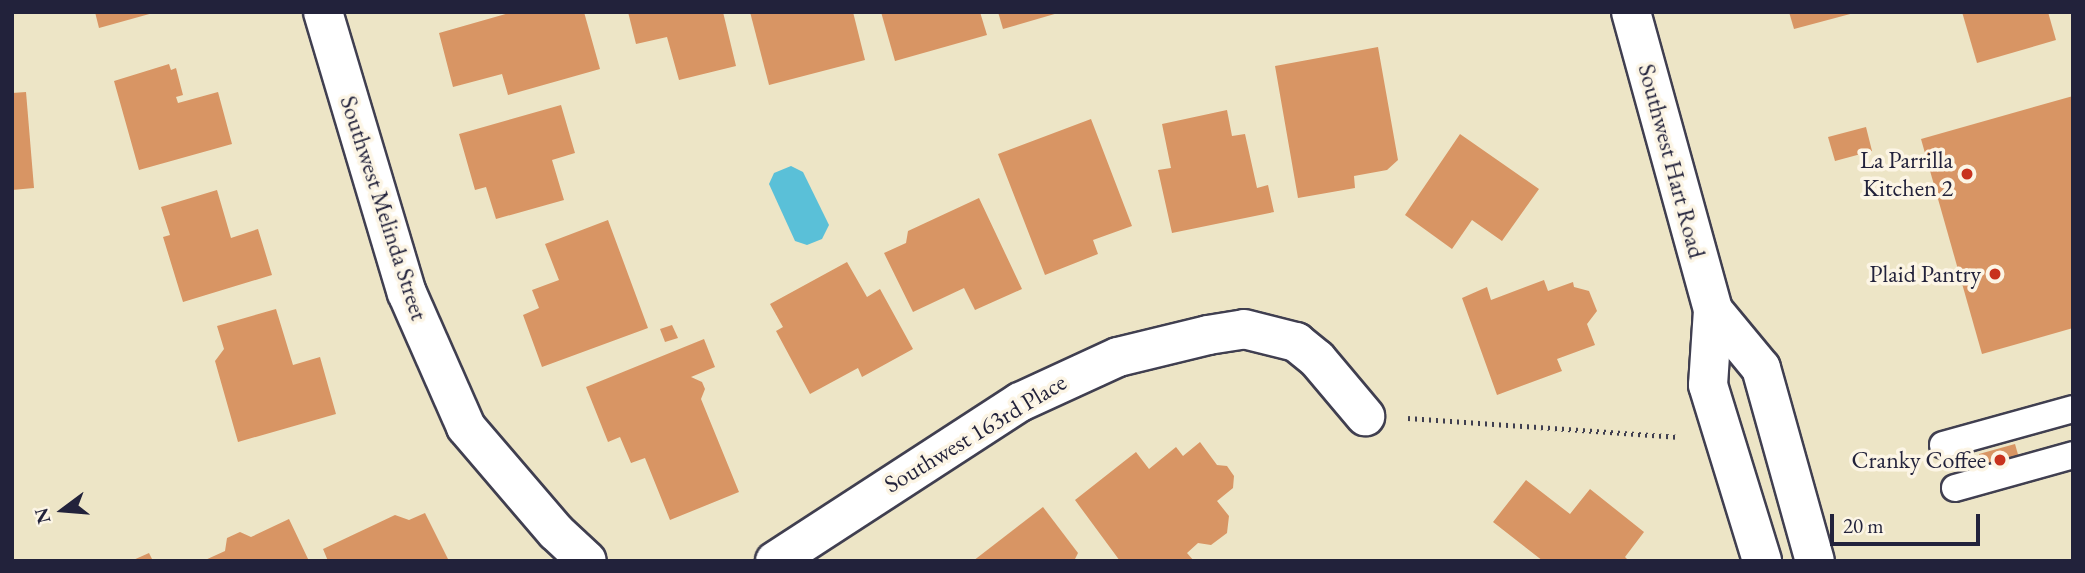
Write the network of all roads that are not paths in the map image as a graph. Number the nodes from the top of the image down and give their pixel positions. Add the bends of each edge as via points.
1 (323, 12) edge
2 (1631, 12) edge
3 (1713, 310) junction
4 (2073, 409) edge
5 (1364, 416) road end
6 (1943, 445) dead end
7 (2073, 455) edge
8 (1955, 488) dead end
9 (587, 561) edge
10 (775, 561) edge
11 (1762, 561) edge
12 (1815, 561) edge

1 - 9 street, Southwest Melinda Street via 407,293 466,427 556,533
2 - 3 street, Southwest Hart Road
3 - 11 street, Southwest Hart Road via 1708,385
3 - 12 street, Southwest Hart Road via 1761,368
4 - 6 lane
5 - 10 street, Southwest 163rd Place via 1317,359 1296,342 1244,329 1118,357 1020,402
7 - 8 lane

